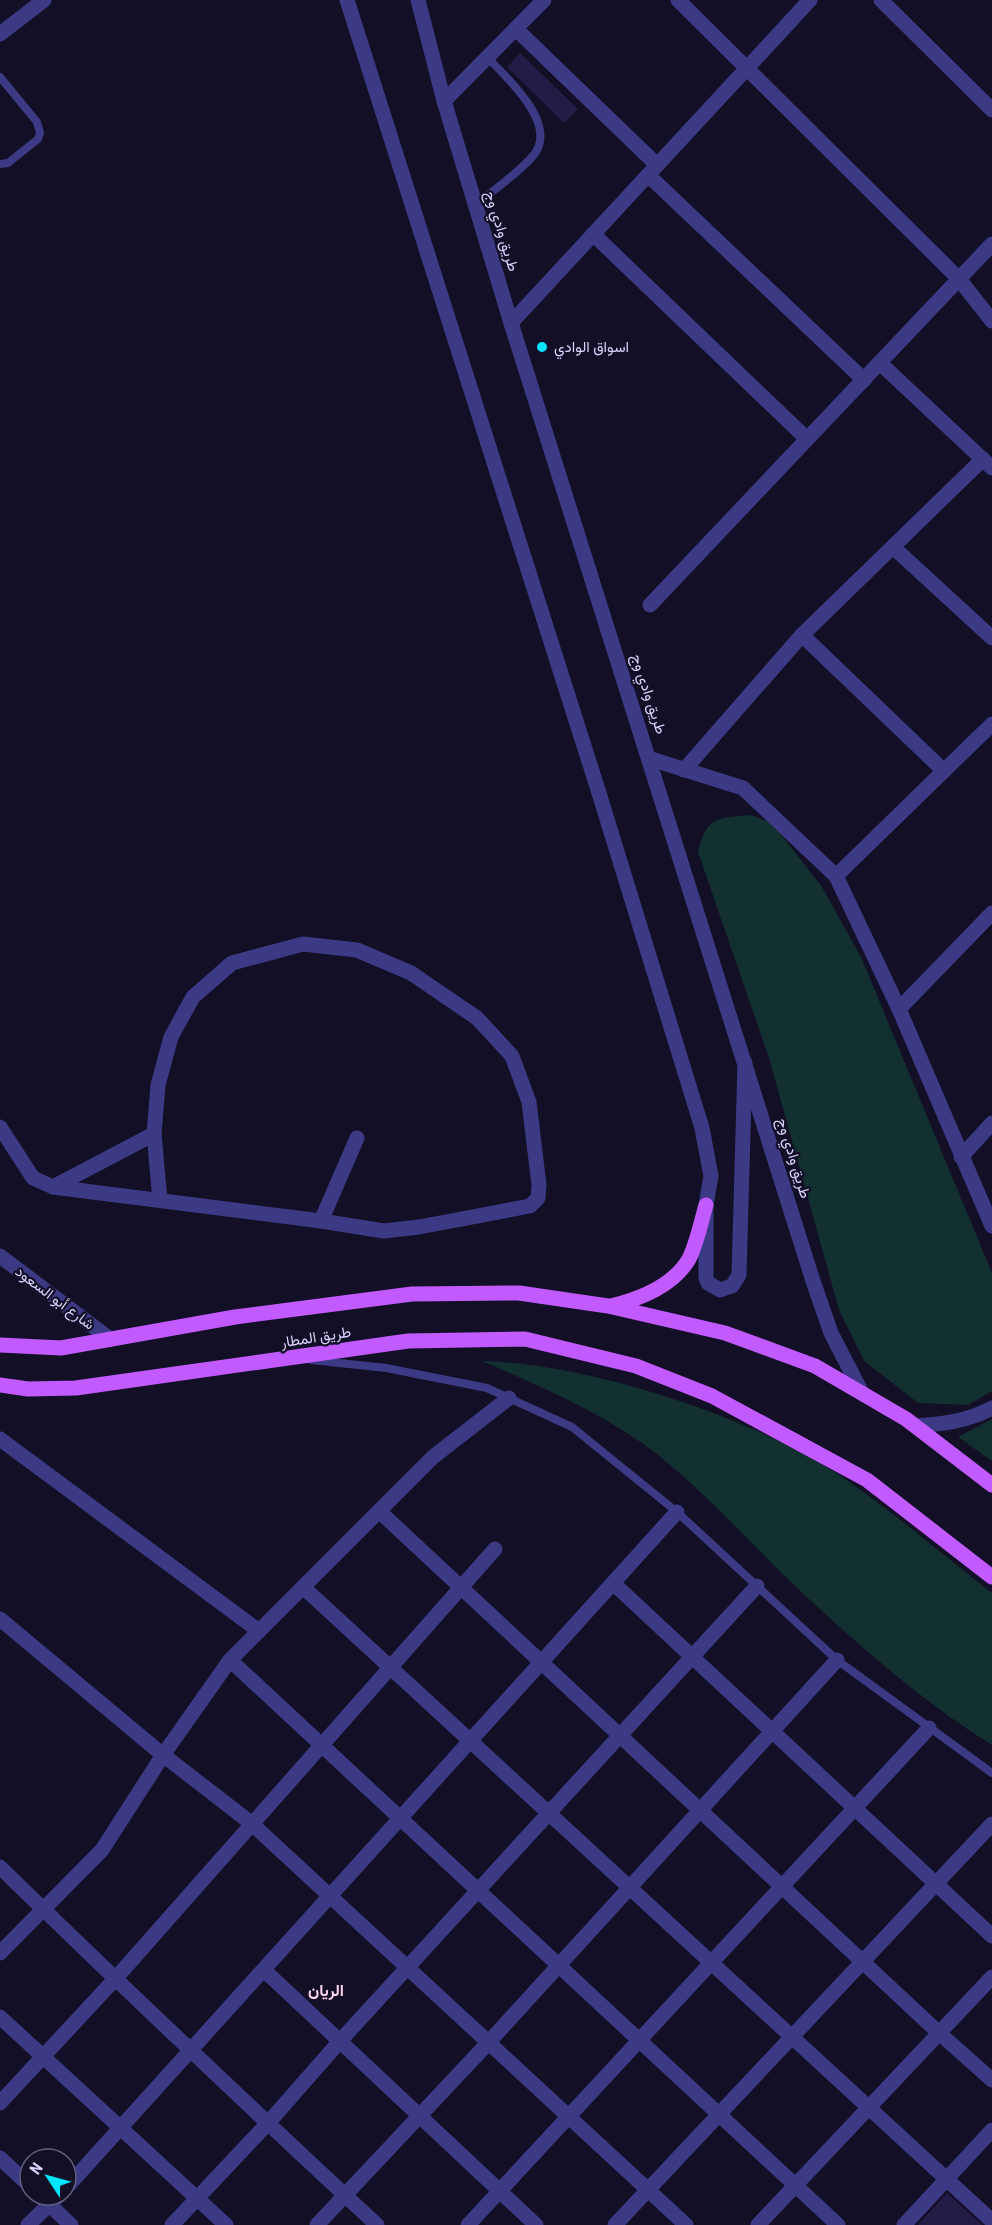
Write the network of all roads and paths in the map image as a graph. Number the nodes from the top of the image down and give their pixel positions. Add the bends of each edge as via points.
1 (347, 0) edge
2 (418, 0) edge
3 (544, 0) edge
4 (678, 0) edge
5 (810, 0) edge
6 (881, 0) edge
7 (38, 2) edge
8 (516, 29) junction
9 (0, 34) edge
10 (487, 57) junction
11 (747, 68) junction
12 (0, 77) edge
13 (444, 101) junction
14 (992, 110) edge
15 (0, 164) edge
16 (653, 170) junction
17 (476, 205) junction
18 (593, 234) junction
19 (992, 244) edge
20 (959, 279) junction
21 (992, 321) edge
22 (511, 323) junction
23 (880, 363) junction
24 (864, 380) junction
25 (807, 439) junction
26 (987, 463) edge
27 (893, 547) junction
28 (650, 605) dead end
29 (802, 635) junction
30 (992, 638) edge
31 (992, 724) edge
32 (651, 759) junction
33 (684, 770) junction
34 (944, 771) junction
35 (836, 876) junction
36 (992, 913) edge
37 (899, 1010) junction
38 (745, 1063) junction
39 (992, 1123) edge
40 (0, 1127) edge
41 (154, 1134) junction
42 (357, 1138) dead end
43 (961, 1157) junction
44 (53, 1187) junction
45 (160, 1200) junction
46 (706, 1205) junction
47 (321, 1221) junction
48 (992, 1226) edge
49 (0, 1256) edge
50 (608, 1306) junction
51 (110, 1339) junction
52 (0, 1345) edge
53 (296, 1358) junction
54 (0, 1385) edge
55 (862, 1393) junction
56 (509, 1398) junction
57 (992, 1408) edge
58 (916, 1426) junction
59 (0, 1439) edge
60 (992, 1485) edge
61 (379, 1511) junction
62 (677, 1512) junction
63 (495, 1549) dead end
64 (992, 1577) edge
65 (614, 1582) junction
66 (757, 1586) junction
67 (303, 1587) junction
68 (461, 1587) junction
69 (0, 1619) edge
70 (259, 1631) junction
71 (693, 1656) junction
72 (230, 1660) junction
73 (837, 1660) junction
74 (542, 1662) junction
75 (390, 1667) junction
76 (929, 1728) junction
77 (772, 1731) junction
78 (620, 1736) junction
79 (471, 1742) junction
80 (321, 1745) junction
81 (163, 1755) junction
82 (992, 1773) edge
83 (855, 1808) junction
84 (700, 1810) junction
85 (549, 1814) junction
86 (401, 1819) junction
87 (250, 1823) junction
88 (992, 1824) edge
89 (0, 1867) edge
90 (936, 1884) junction
91 (782, 1886) junction
92 (629, 1888) junction
93 (478, 1891) junction
94 (331, 1897) junction
95 (43, 1909) junction
96 (992, 1936) edge
97 (0, 1953) edge
98 (864, 1962) junction
99 (711, 1963) junction
100 (559, 1966) junction
101 (407, 1968) junction
102 (265, 1971) junction
103 (992, 1977) edge
104 (116, 1978) junction
105 (0, 2017) edge
106 (939, 2033) junction
107 (792, 2037) junction
108 (639, 2040) junction
109 (340, 2041) junction
110 (488, 2043) junction
111 (191, 2052) junction
112 (44, 2056) junction
113 (992, 2080) edge
114 (0, 2103) edge
115 (868, 2108) junction
116 (719, 2114) junction
117 (420, 2116) junction
118 (568, 2117) junction
119 (269, 2122) junction
120 (121, 2128) junction
121 (992, 2130) edge
122 (0, 2158) edge
123 (18, 2175) edge
124 (78, 2175) edge
125 (946, 2180) junction
126 (796, 2185) junction
127 (648, 2190) junction
128 (500, 2191) junction
129 (345, 2195) junction
130 (199, 2199) junction
131 (43, 2207) edge
132 (57, 2207) edge
133 (992, 2221) edge
134 (28, 2225) edge
135 (71, 2225) edge
136 (172, 2225) edge
137 (226, 2225) edge
138 (317, 2225) edge
139 (377, 2225) edge
140 (468, 2225) edge
141 (536, 2225) edge
142 (615, 2225) edge
143 (686, 2225) edge
144 (758, 2225) edge
145 (838, 2225) edge
146 (904, 2225) edge

1 - 46 street via 683,1063 711,1176
2 - 13 street, طريق وادي وج
3 - 8 street
4 - 11 street
5 - 11 street
6 - 14 street
7 - 9 street
8 - 10 street
8 - 16 street
10 - 13 street
10 - 17 lane via 517,88 542,133 534,156
11 - 16 street
11 - 20 street
12 - 15 lane via 37,122 40,133 38,139 8,163
13 - 17 street, طريق وادي وج
16 - 18 street
16 - 24 street
17 - 22 street, طريق وادي وج
18 - 22 street
18 - 25 street
19 - 20 street
20 - 21 street
20 - 23 street
22 - 32 street, طريق وادي وج
23 - 24 street
23 - 26 street
24 - 25 street
25 - 28 street
26 - 27 street
27 - 29 street
27 - 30 street
29 - 33 street
29 - 34 street
31 - 34 street
32 - 33 street
32 - 38 street, طريق وادي وج
33 - 35 street via 743,788
34 - 35 street
35 - 37 street
36 - 37 street
37 - 43 street
38 - 46 street via 738,1275 726,1289 714,1288 706,1278
38 - 55 street, طريق وادي وج via 831,1334
39 - 43 street
40 - 44 street via 33,1178
41 - 44 street
41 - 45 street
41 - 47 street via 158,1085 171,1037 193,997 232,963 303,944 357,950 411,973 477,1018 512,1056 529,1102 538,1198 530,1206 384,1231
42 - 47 street
43 - 48 street
44 - 45 street
45 - 47 street
46 - 50 main road via 688,1258 672,1278 636,1300
49 - 51 street, شارع أبو السعود
50 - 51 main road, طريق المطار via 519,1293 412,1294 235,1317
50 - 55 main road via 725,1333 815,1366
51 - 52 main road, طريق المطار via 61,1348
53 - 54 main road, طريق المطار via 76,1388
53 - 56 lane via 386,1368 487,1388
53 - 64 main road, طريق المطار via 408,1341 525,1339 636,1366 711,1396 867,1480
55 - 58 main road
56 - 61 street via 433,1457
56 - 62 lane via 572,1427
57 - 58 street via 946,1424
58 - 60 main road
59 - 70 street
61 - 67 street
61 - 68 street
62 - 65 street
62 - 66 lane
63 - 68 street
65 - 71 street
65 - 74 street
66 - 71 street
66 - 73 lane
67 - 70 street
67 - 75 street
68 - 74 street
68 - 75 street
69 - 81 street
70 - 72 street
71 - 77 street
71 - 78 street
72 - 80 street
72 - 81 street
73 - 76 lane
73 - 77 street
74 - 78 street
74 - 79 street
75 - 79 street
75 - 80 street
76 - 82 lane
76 - 83 street
77 - 83 street
77 - 84 street
78 - 84 street
78 - 85 street
79 - 85 street
79 - 86 street
80 - 86 street
80 - 87 street
81 - 87 street
81 - 95 street via 102,1850
83 - 90 street
83 - 91 street
84 - 91 street
84 - 92 street
85 - 92 street
85 - 93 street
86 - 93 street
86 - 94 street
87 - 94 street
87 - 104 street
88 - 90 street
89 - 95 street
90 - 96 street
90 - 98 street
91 - 98 street
91 - 99 street
92 - 99 street
92 - 100 street
93 - 100 street
93 - 101 street
94 - 101 street
94 - 102 street
95 - 97 street
95 - 104 street
98 - 106 street
98 - 107 street
99 - 107 street
99 - 108 street
100 - 108 street
100 - 110 street
101 - 109 street
101 - 110 street
102 - 109 street
102 - 111 street
103 - 106 street
104 - 111 street
104 - 112 street
105 - 112 street
106 - 113 street
106 - 115 street
107 - 115 street
107 - 116 street
108 - 116 street
108 - 118 street
109 - 117 street
109 - 119 street
110 - 117 street
110 - 118 street
111 - 119 street
111 - 120 street
112 - 114 street
112 - 120 street
115 - 125 street
115 - 126 street
116 - 126 street
116 - 127 street
117 - 128 street
117 - 129 street
118 - 127 street
118 - 128 street
119 - 129 street
119 - 130 street
120 - 124 street
120 - 130 street
121 - 125 street
122 - 123 street
125 - 133 street
125 - 146 street
126 - 144 street
126 - 145 street
127 - 142 street
127 - 143 street
128 - 140 street
128 - 141 street
129 - 138 street
129 - 139 street
130 - 136 street
130 - 137 street
131 - 134 street
132 - 135 street

